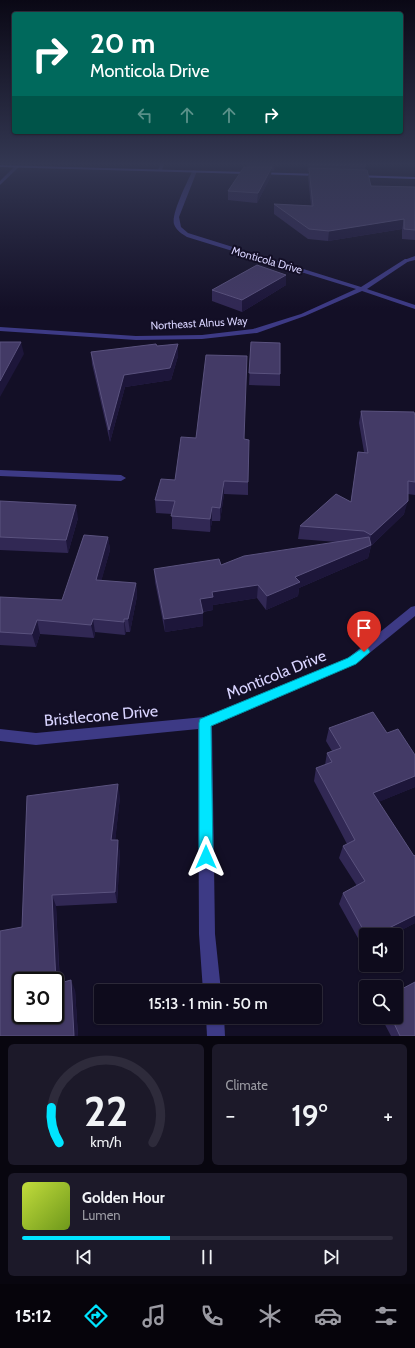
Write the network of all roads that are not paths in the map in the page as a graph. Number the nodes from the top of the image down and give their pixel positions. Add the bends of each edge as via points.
1 (178, 212) edge
2 (415, 258) edge
3 (362, 289) junction
4 (415, 307) edge
5 (0, 329) edge
6 (0, 473) edge
7 (121, 478) dead end
8 (415, 610) edge
9 (205, 723) junction
10 (0, 735) edge
11 (211, 984) edge
12 (215, 1024) edge
13 (216, 1036) edge

1 - 3 street, Monticola Drive via 176,224 181,231 203,241
2 - 3 street, Northeast Alnus Way via 407,260
3 - 4 street, Monticola Drive
3 - 5 street, Northeast Alnus Way via 303,316 254,331 202,337 136,338
6 - 7 street
8 - 9 street, Monticola Drive via 352,661
9 - 10 street, Bristlecone Drive via 36,739
9 - 11 street via 207,934
12 - 13 street

